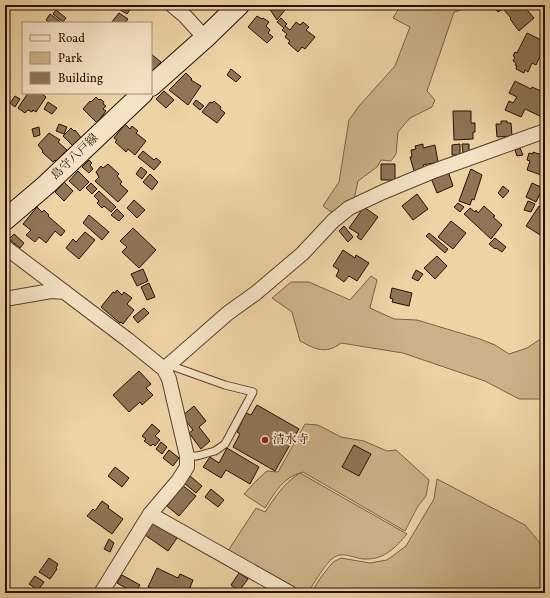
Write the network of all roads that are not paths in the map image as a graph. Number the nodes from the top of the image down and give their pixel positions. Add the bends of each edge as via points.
1 (172, 5) edge
2 (239, 5) edge
3 (205, 38) junction
4 (152, 85) edge
5 (142, 94) edge
6 (545, 131) edge
7 (5, 220) edge
8 (5, 247) edge
9 (65, 292) junction
10 (5, 299) edge
11 (166, 367) junction
12 (187, 456) junction
13 (150, 514) junction
14 (101, 593) edge
15 (290, 593) edge

1 - 3 street
2 - 3 main road
3 - 4 main road
5 - 7 main road, 島守八戸線 via 46,185
6 - 11 street via 431,172 349,208 332,221 302,254
8 - 9 street
9 - 10 street via 51,291
9 - 11 street
11 - 12 street
11 - 12 lane via 253,392 224,444 197,456
12 - 13 street via 187,467
13 - 14 street
13 - 15 street

